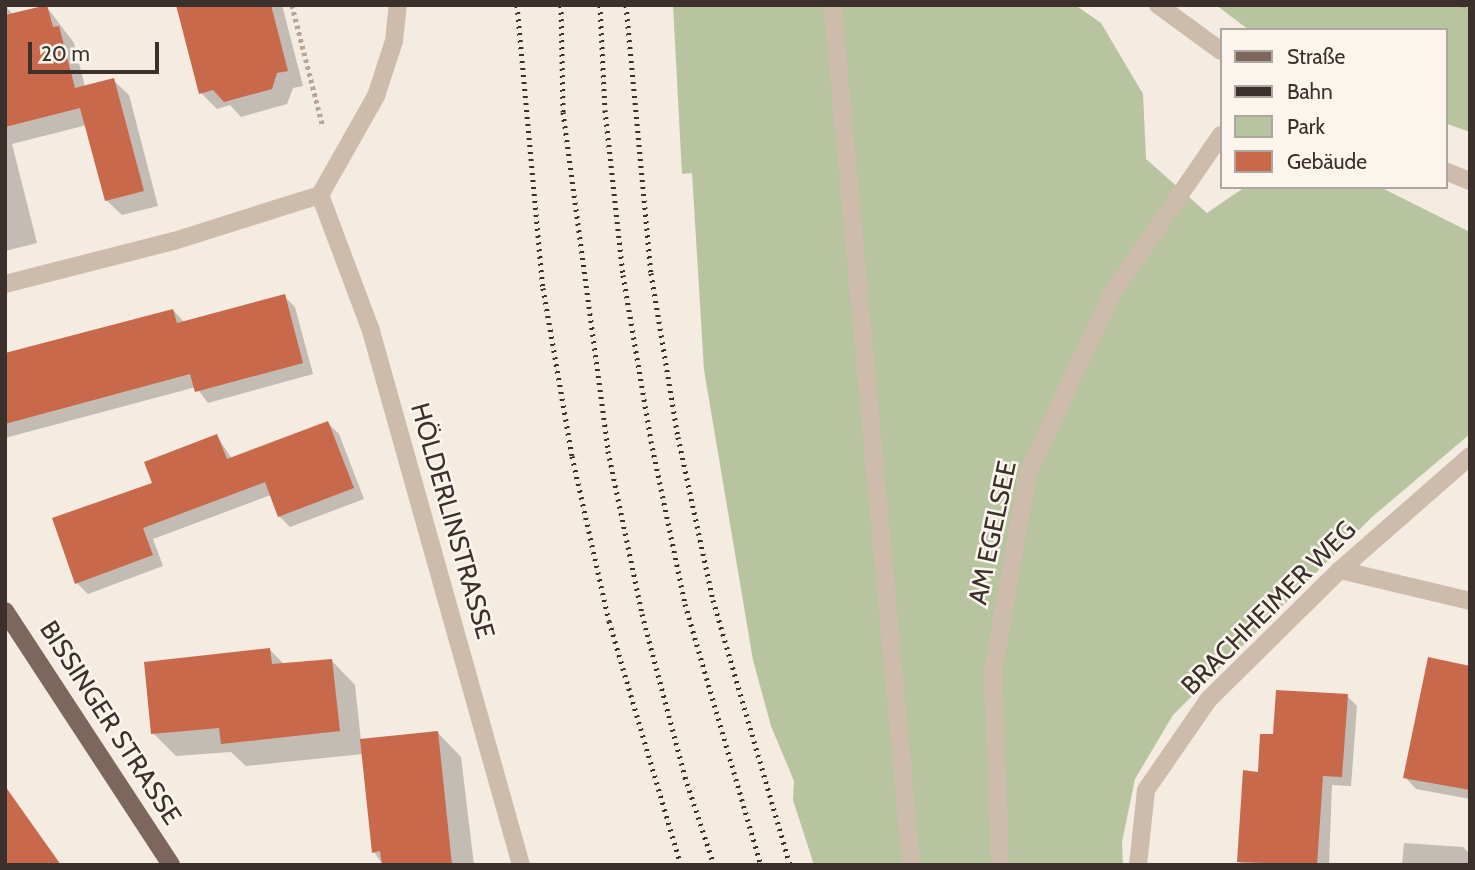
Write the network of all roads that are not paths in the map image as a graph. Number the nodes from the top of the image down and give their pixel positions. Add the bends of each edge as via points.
1 (398, 5) edge
2 (1158, 5) edge
3 (833, 9) dead end
4 (1220, 50) edge
5 (1220, 136) edge
6 (1447, 172) edge
7 (1470, 181) edge
8 (320, 195) junction
9 (5, 284) edge
10 (1470, 456) edge
11 (1340, 570) junction
12 (1470, 601) edge
13 (5, 611) edge
14 (171, 865) edge
15 (521, 865) edge
16 (911, 865) edge
17 (1000, 865) edge
18 (1138, 865) edge

1 - 8 street via 394,41 376,96
2 - 4 street
3 - 16 street
5 - 17 street, AM EGELSEE via 1111,295 1028,472 993,671
6 - 7 street
8 - 9 street via 174,241
8 - 15 street, HÖLDERLINSTRASSE via 371,331
10 - 11 street, BRACHHEIMER WEG
11 - 12 street
11 - 18 street, BRACHHEIMER WEG via 1208,700 1146,790
13 - 14 main road, BISSINGER STRASSE

